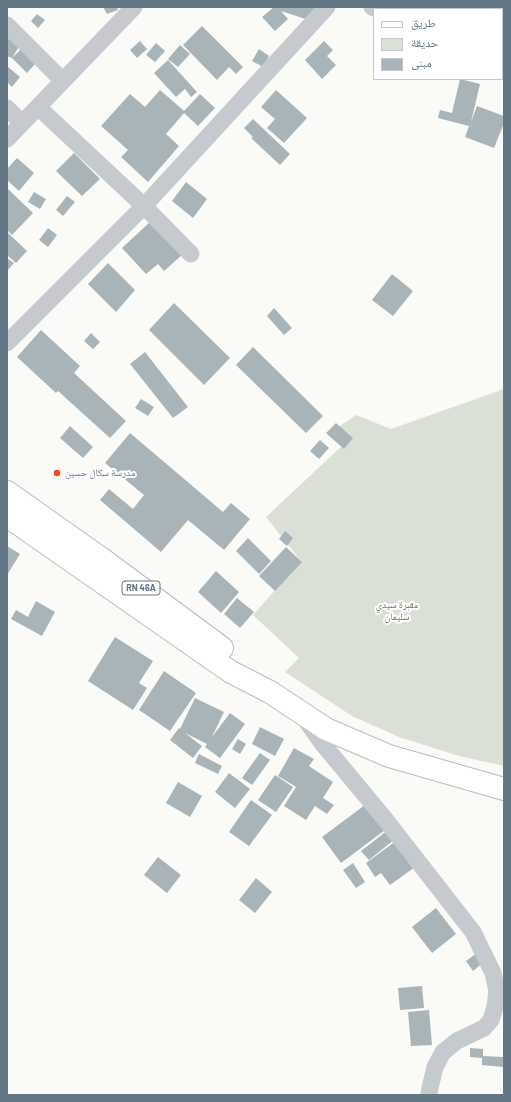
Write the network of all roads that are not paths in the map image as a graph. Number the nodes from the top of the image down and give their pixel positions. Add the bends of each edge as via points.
1 (134, 7) edge
2 (327, 7) edge
3 (7, 25) edge
4 (63, 81) junction
5 (38, 107) junction
6 (7, 108) edge
7 (22, 123) junction
8 (7, 139) edge
9 (144, 206) junction
10 (191, 254) dead end
11 (7, 343) edge
12 (7, 492) edge
13 (7, 516) edge
14 (270, 692) junction
15 (300, 712) junction
16 (504, 789) edge
17 (429, 1095) edge

1 - 4 street
2 - 9 street
3 - 4 street
4 - 5 street
5 - 7 street
5 - 9 street
6 - 7 street
7 - 8 street
9 - 10 street
9 - 11 street
12 - 14 main road, RN 46A via 237,659
13 - 14 main road, RN 46A via 231,672
14 - 15 main road, RN 46A
15 - 16 main road, RN 46A via 326,729 389,756
15 - 17 street via 473,932 493,973 497,991 496,1007 490,1020 484,1028 457,1041 443,1052 435,1067

